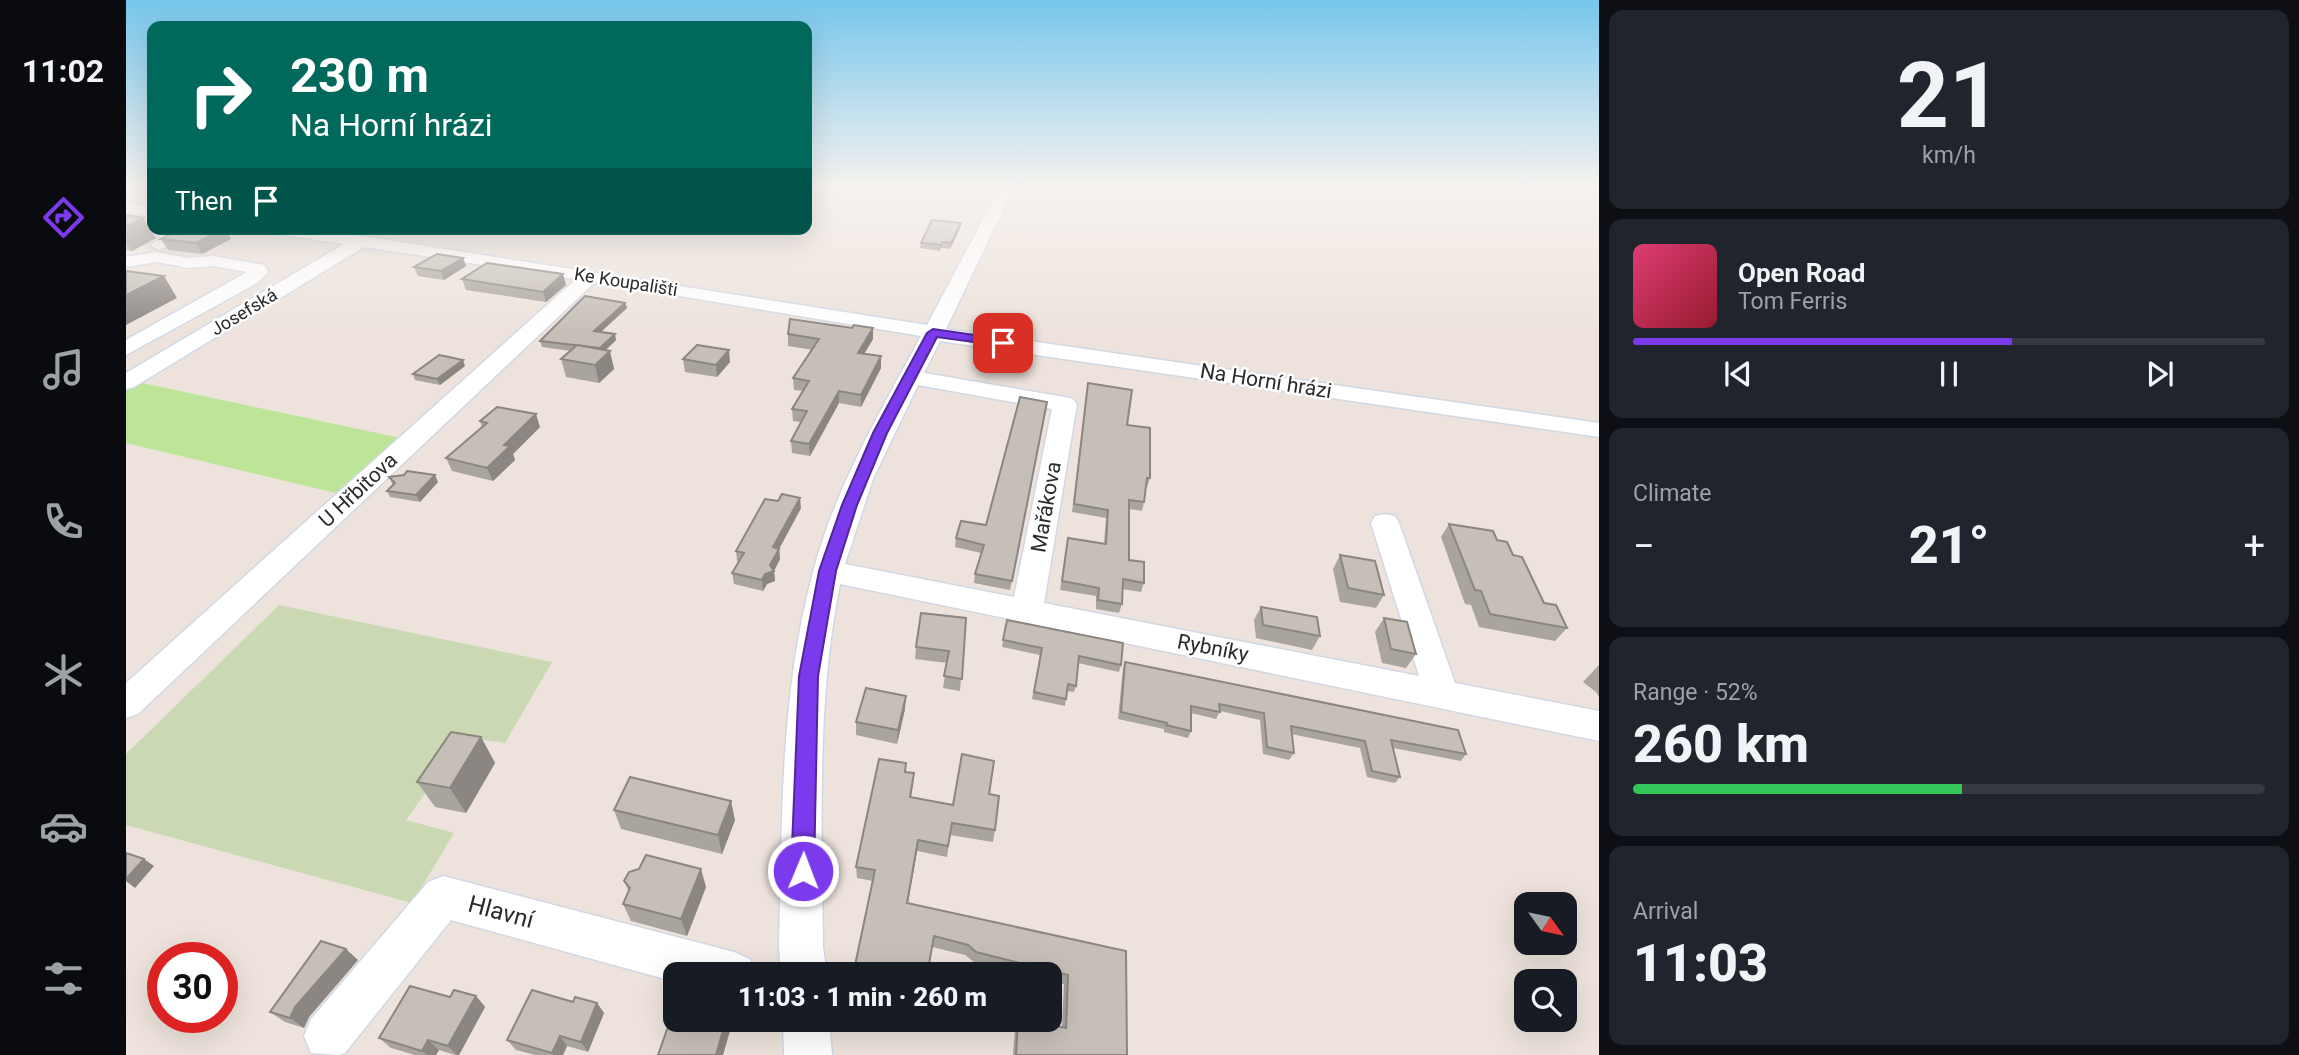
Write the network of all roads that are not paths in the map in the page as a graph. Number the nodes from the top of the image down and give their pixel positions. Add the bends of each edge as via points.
1 (180, 236) edge
2 (328, 236) edge
3 (982, 236) edge
4 (362, 241) junction
5 (154, 253) junction
6 (126, 261) edge
7 (591, 276) junction
8 (933, 333) junction
9 (126, 349) edge
10 (910, 377) junction
11 (126, 382) edge
12 (1599, 429) edge
13 (1385, 523) dead end
14 (828, 571) junction
15 (1027, 611) junction
16 (1442, 695) junction
17 (126, 704) edge
18 (1599, 726) edge
19 (686, 962) edge
20 (803, 962) edge
21 (807, 1032) edge
22 (328, 1036) dead end
23 (808, 1055) edge

1 - 5 street
2 - 4 street, Ke Koupališti
3 - 8 street
4 - 7 street, Ke Koupališti
4 - 11 street, Josefská
5 - 6 street
5 - 9 street via 189,263 213,261 259,269
7 - 8 street, Ke Koupališti
7 - 17 street, U Hřbitova
8 - 10 street
8 - 12 street, Na Horní hrázi
10 - 14 street via 863,473
10 - 15 street, Mařákova via 1065,404
13 - 16 street
14 - 15 street, Rybníky
14 - 20 street via 808,676 805,718
15 - 16 street, Rybníky
16 - 18 street, Rybníky
19 - 22 street, Hlavní via 443,897
21 - 23 street

